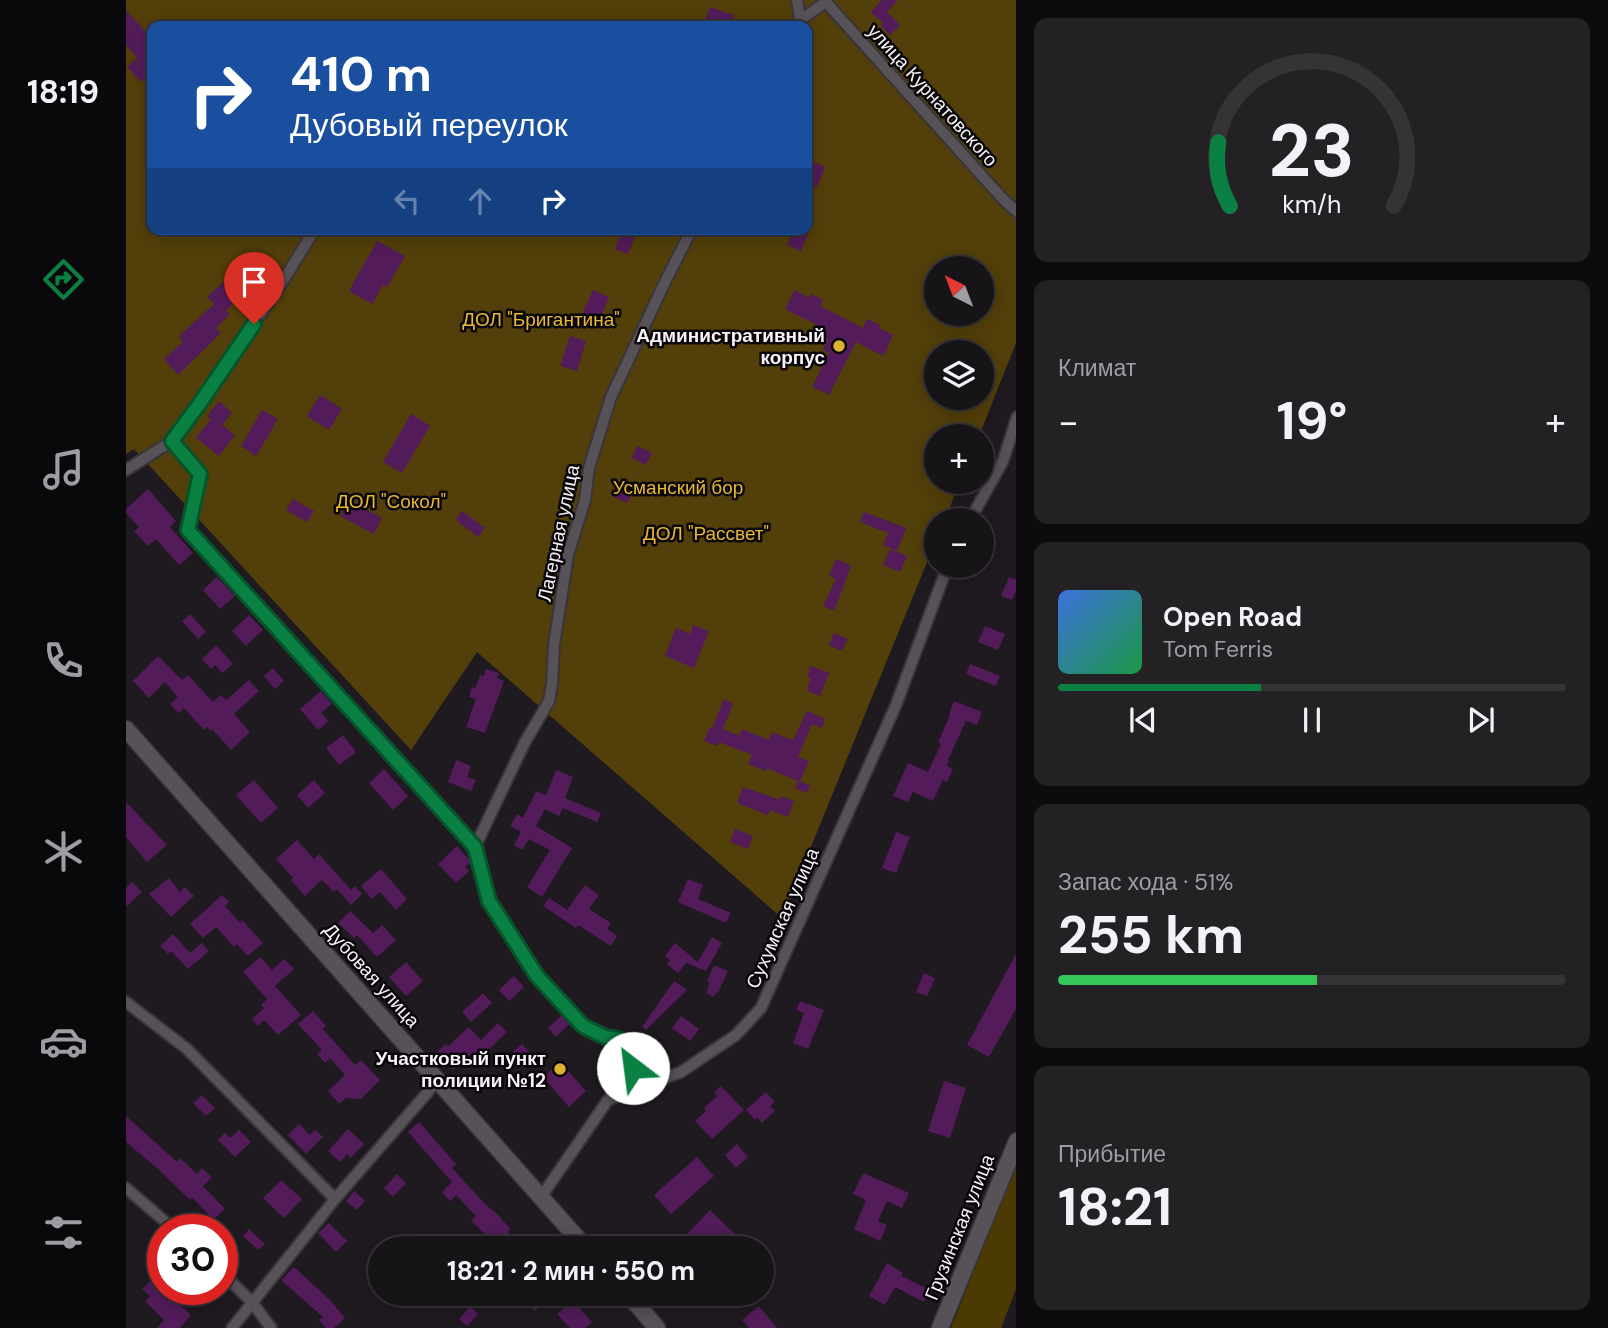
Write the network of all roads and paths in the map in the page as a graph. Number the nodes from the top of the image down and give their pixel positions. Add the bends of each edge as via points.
1 (797, 0) edge
2 (826, 1) edge
3 (799, 21) edge
4 (801, 21) edge
5 (1016, 211) edge
6 (311, 235) edge
7 (689, 235) edge
8 (1016, 420) edge
9 (172, 441) junction
10 (126, 470) edge
11 (977, 508) edge
12 (943, 578) edge
13 (126, 729) edge
14 (475, 847) junction
15 (126, 1002) edge
16 (437, 1079) junction
17 (608, 1100) junction
18 (1016, 1143) edge
19 (126, 1188) edge
20 (541, 1197) junction
21 (335, 1199) junction
22 (156, 1214) edge
23 (575, 1236) edge
24 (238, 1288) edge
25 (252, 1302) junction
26 (638, 1306) edge
27 (232, 1328) edge
28 (271, 1328) edge
29 (657, 1328) edge
30 (940, 1328) edge

1 - 3 street
2 - 4 street
2 - 5 street, улица Курнатовского
6 - 9 street
7 - 14 street, Лагерная улица via 611,397 589,468 568,555 549,701
8 - 11 street via 1003,461
9 - 10 street
9 - 14 street via 200,474 188,530
12 - 17 street, Сухумская улица via 896,705 761,1008 736,1035 681,1072
13 - 16 street, Дубовая улица
14 - 17 street via 489,901 537,976 583,1026 619,1039 632,1058 630,1076
15 - 21 street via 187,1049
16 - 20 street, Дубовая улица
16 - 21 street
17 - 20 street
18 - 30 street, Грузинская улица
19 - 22 street
20 - 23 street, Дубовая улица
21 - 25 street
24 - 25 street
25 - 27 street
25 - 28 street
26 - 29 street

